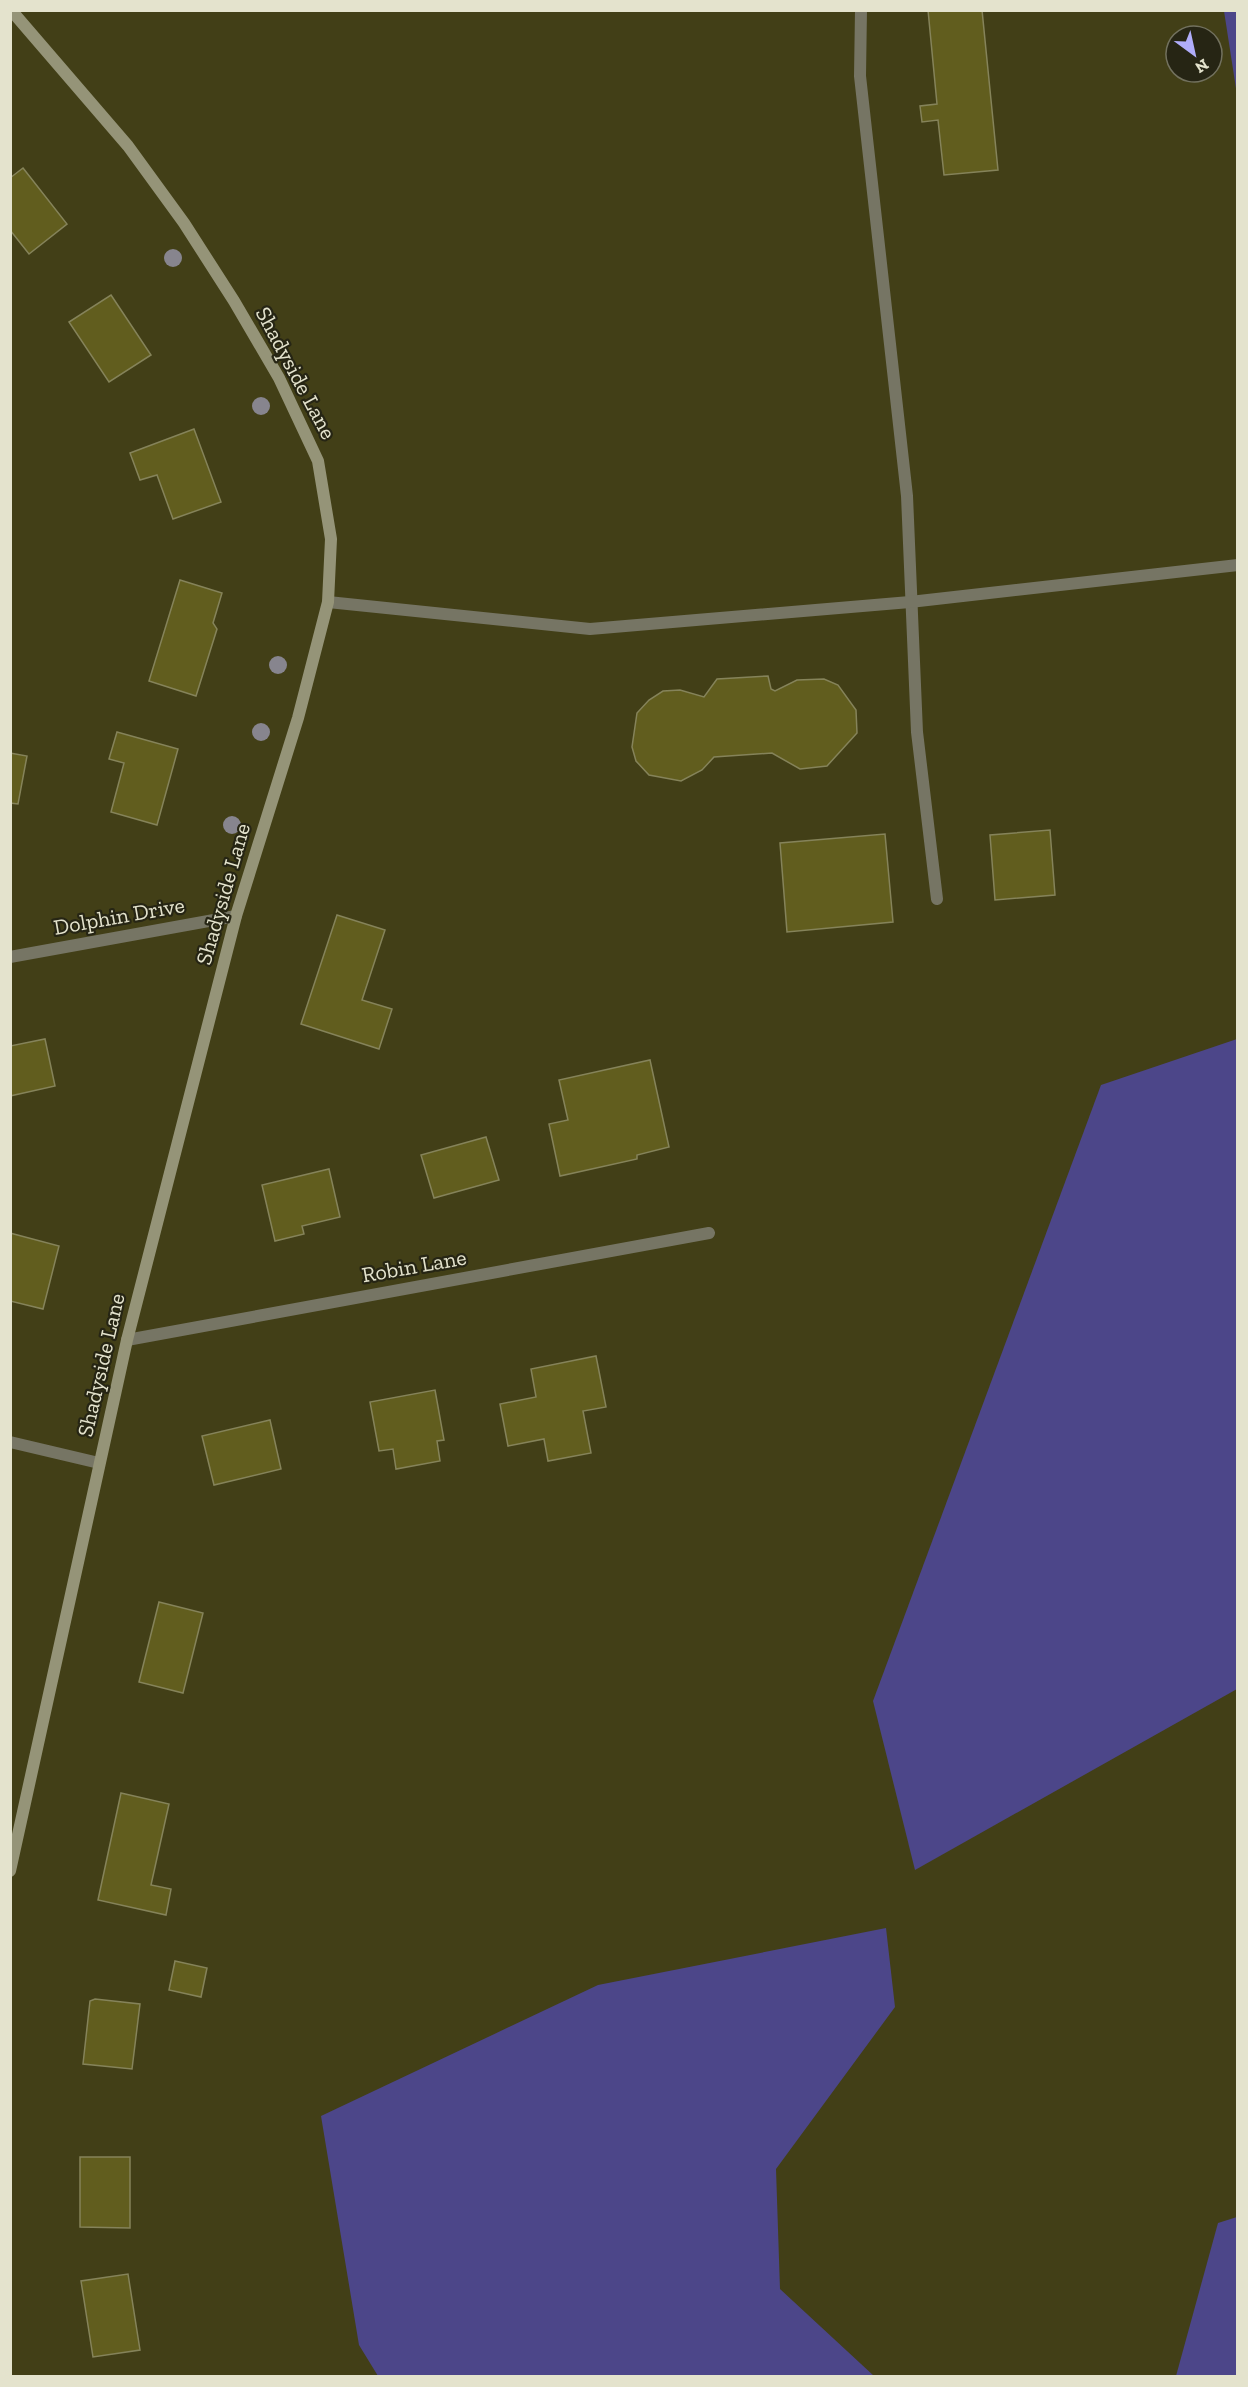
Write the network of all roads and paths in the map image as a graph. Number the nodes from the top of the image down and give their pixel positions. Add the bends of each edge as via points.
1 (11, 10) edge
2 (861, 10) edge
3 (1238, 565) edge
4 (328, 602) junction
5 (910, 602) junction
6 (937, 899) dead end
7 (236, 916) junction
8 (10, 957) edge
9 (709, 1233) dead end
10 (127, 1340) junction
11 (10, 1442) edge
12 (99, 1463) junction
13 (10, 1871) edge

1 - 4 street, Shadyside Lane via 128,146 184,223 279,378 318,461 331,539
2 - 5 street via 860,76 907,496
3 - 5 street
4 - 5 street via 590,629
4 - 7 street, Shadyside Lane via 298,718
5 - 6 street via 917,732
7 - 8 street, Dolphin Drive
7 - 10 street, Shadyside Lane
9 - 10 street, Robin Lane
10 - 12 street, Shadyside Lane
11 - 12 street
12 - 13 street, Shadyside Lane

